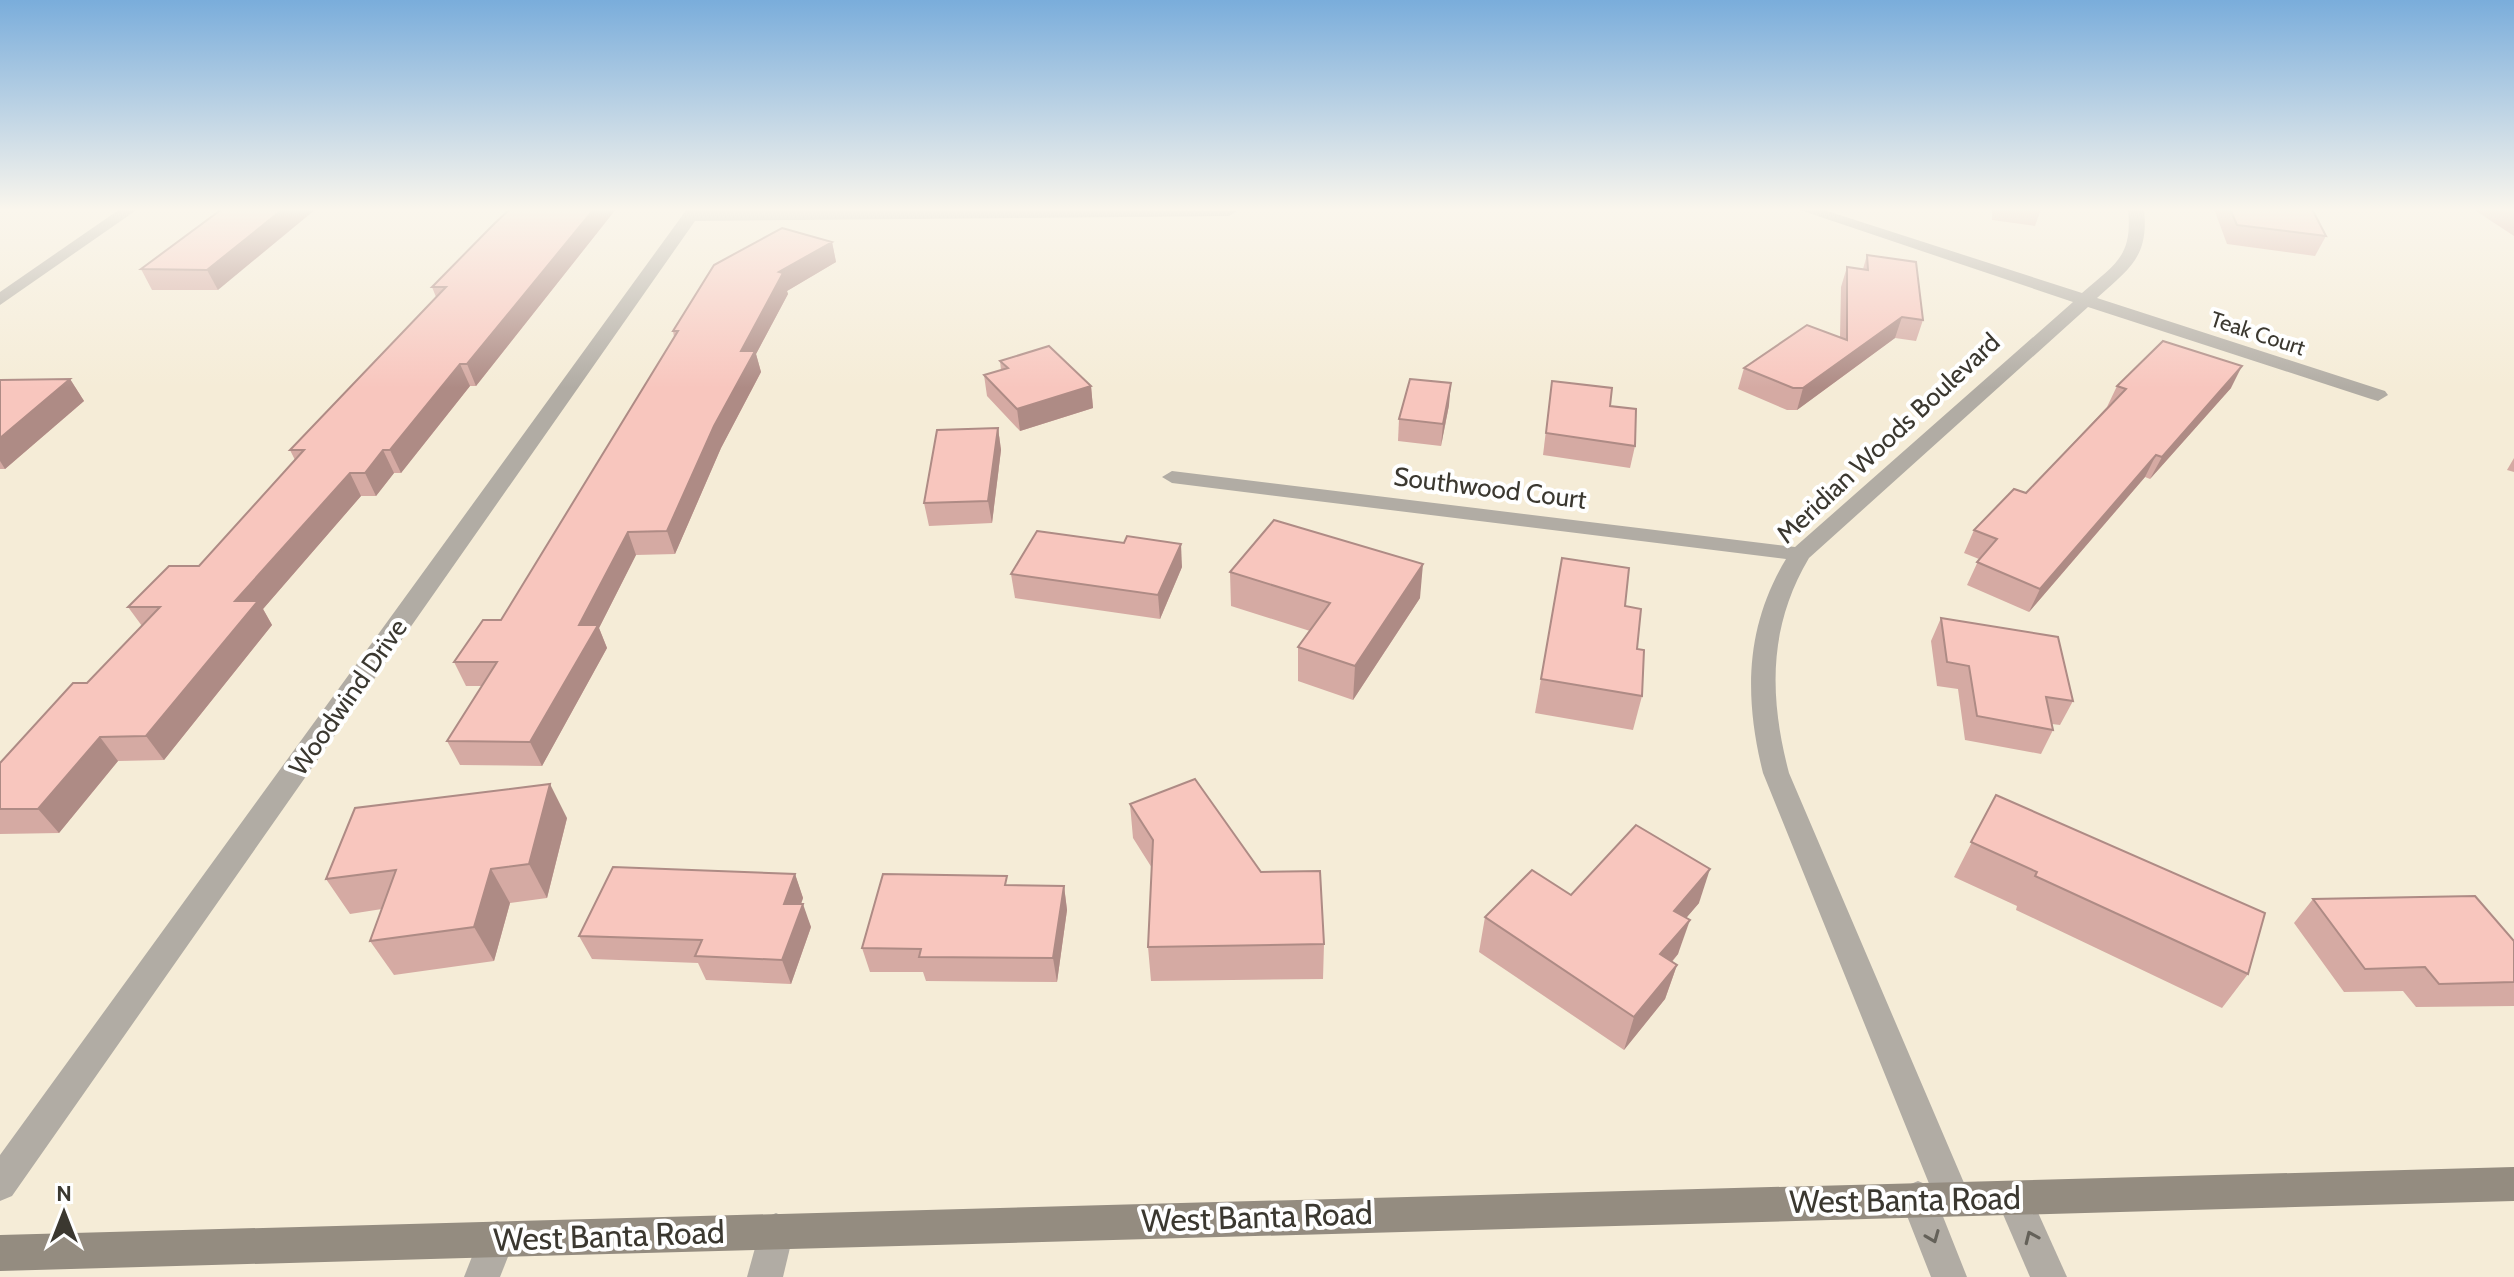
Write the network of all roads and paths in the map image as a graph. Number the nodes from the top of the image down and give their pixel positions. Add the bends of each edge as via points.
1 (45, 269) edge
2 (653, 269) edge
3 (1987, 269) edge
4 (2116, 269) edge
5 (0, 300) edge
6 (2083, 300) junction
7 (2378, 395) dead end
8 (1172, 477) dead end
9 (1800, 554) junction
10 (0, 1184) edge
11 (2514, 1184) edge
12 (1935, 1197) junction
13 (2014, 1198) junction
14 (776, 1231) junction
15 (497, 1239) junction
16 (0, 1253) edge
17 (482, 1277) edge
18 (765, 1277) edge
19 (1949, 1277) edge
20 (2049, 1277) edge

1 - 5 street
2 - 10 street, Woodwind Drive
3 - 6 street, Teak Court
4 - 6 street, Meridian Woods Boulevard
6 - 7 street, Teak Court
6 - 9 street, Meridian Woods Boulevard
8 - 9 street, Southwood Court
9 - 12 street, Meridian Woods Boulevard via 1766,627 1760,671 1770,752
11 - 13 street, West Banta Road
12 - 13 street, West Banta Road
12 - 14 street, West Banta Road
12 -> 19 street, Meridian Woods Boulevard
20 -> 13 street
14 - 15 street, West Banta Road
14 - 18 street
15 - 16 street, West Banta Road
15 - 17 street

